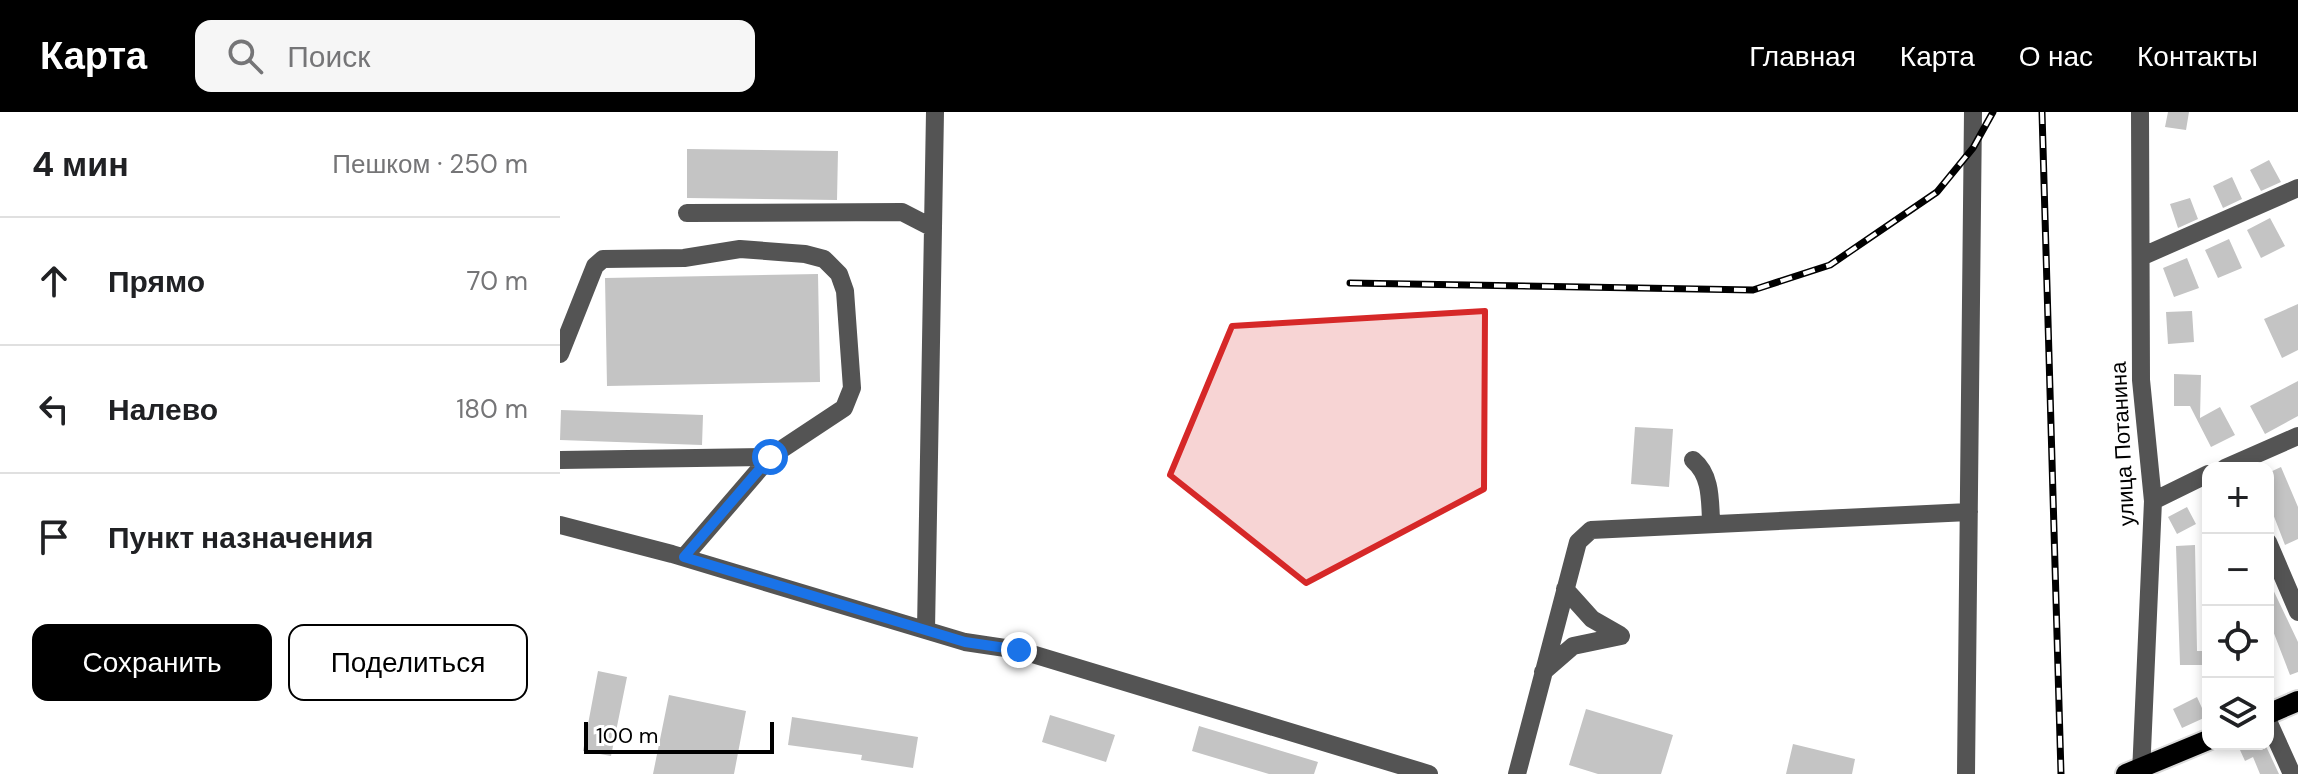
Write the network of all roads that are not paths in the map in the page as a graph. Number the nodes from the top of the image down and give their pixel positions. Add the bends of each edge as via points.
1 (935, 112) edge
2 (1973, 112) edge
3 (2140, 112) edge
4 (2298, 188) edge
5 (687, 213) dead end
6 (933, 228) junction
7 (2143, 256) junction
8 (560, 354) edge
9 (2298, 436) edge
10 (770, 457) junction
11 (560, 460) edge
12 (1693, 460) dead end
13 (2243, 462) edge
14 (2202, 477) edge
15 (2153, 501) junction
16 (1969, 512) junction
17 (1711, 521) junction
18 (560, 525) edge
19 (2274, 556) edge
20 (684, 557) junction
21 (1565, 589) junction
22 (2298, 612) edge
23 (926, 630) junction
24 (1541, 675) junction
25 (2298, 701) edge
26 (2274, 711) edge
27 (2274, 734) edge
28 (2202, 743) edge
29 (1407, 771) edge
30 (2136, 772) edge
31 (1429, 774) edge
32 (1517, 774) edge
33 (1966, 774) edge
34 (2292, 774) edge

1 - 6 street
2 - 16 street
3 - 7 street, улица Потанина
4 - 7 street
5 - 6 street via 902,212
6 - 23 street
7 - 15 street, улица Потанина via 2141,380
8 - 10 street via 595,266 603,259 684,258 740,249 824,259 839,274 845,291 850,398 838,415
9 - 13 street
10 - 11 street
10 - 20 street
12 - 17 street via 1707,482
14 - 15 street
15 - 30 street, улица Потанина
16 - 17 street
16 - 33 street
17 - 21 street via 1591,530 1578,542
18 - 20 street
19 - 22 street
20 - 23 street
21 - 24 street
21 - 24 street via 1592,619 1621,636 1573,646
23 - 29 street via 1019,650
24 - 32 street
25 - 26 main road
27 - 34 street
28 - 30 main road
29 - 31 street

